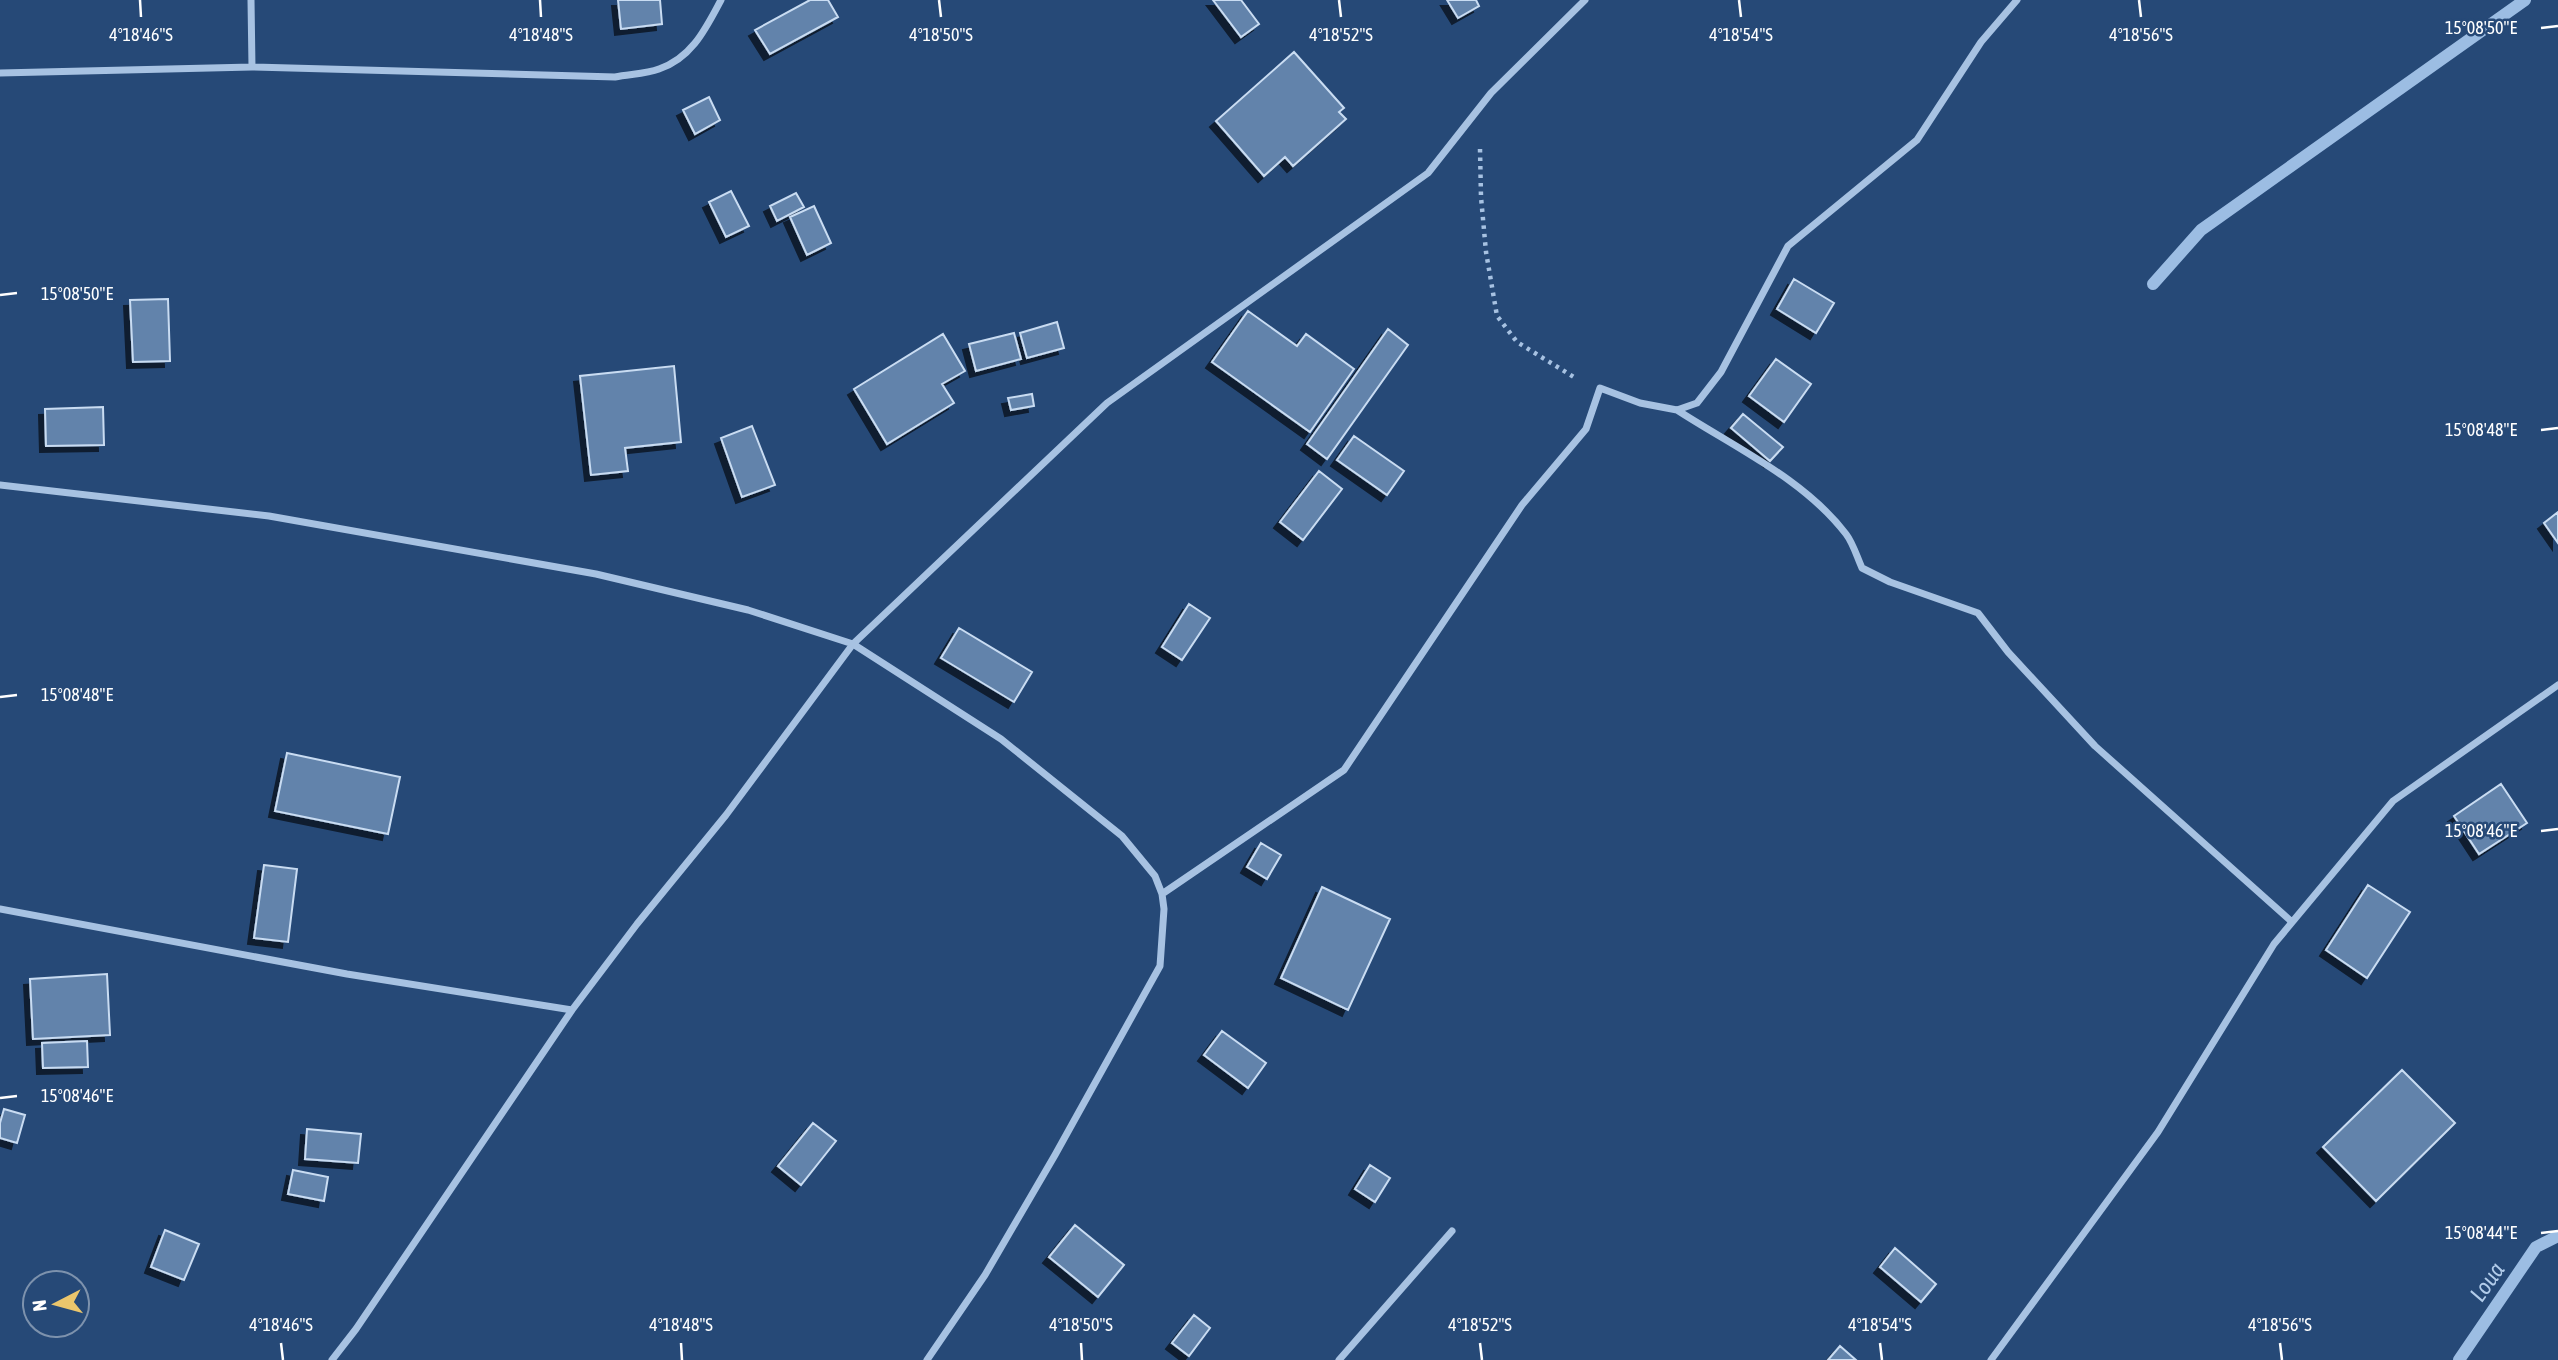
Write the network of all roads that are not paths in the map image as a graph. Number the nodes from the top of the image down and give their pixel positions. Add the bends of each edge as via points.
1 (251, 0) edge
2 (722, 0) edge
3 (1585, 0) edge
4 (2017, 0) edge
5 (252, 67) junction
6 (0, 73) edge
7 (1677, 410) junction
8 (0, 485) edge
9 (853, 644) junction
10 (2558, 685) edge
11 (1162, 894) junction
12 (0, 909) edge
13 (2292, 922) junction
14 (572, 1010) junction
15 (1452, 1231) dead end
16 (331, 1360) edge
17 (927, 1360) edge
18 (1339, 1360) edge
19 (1991, 1360) edge

1 - 5 street
2 - 5 street via 681,58 659,69 615,77
3 - 9 street via 1491,93 1429,173 1107,403
4 - 7 street via 1981,42 1917,140 1788,246 1721,372 1697,403
5 - 6 street
7 - 11 street via 1600,388 1586,429 1522,505 1344,770
7 - 13 street via 1817,503 1847,536 1861,568 1978,613 2095,746
8 - 9 street via 269,516 596,574 748,610
9 - 11 street via 1001,739 1122,836 1155,876
9 - 14 street
10 - 13 street via 2393,800
11 - 17 street via 1160,965 992,1263
12 - 14 street via 346,974
13 - 19 street via 2158,1132
14 - 16 street
15 - 18 street

